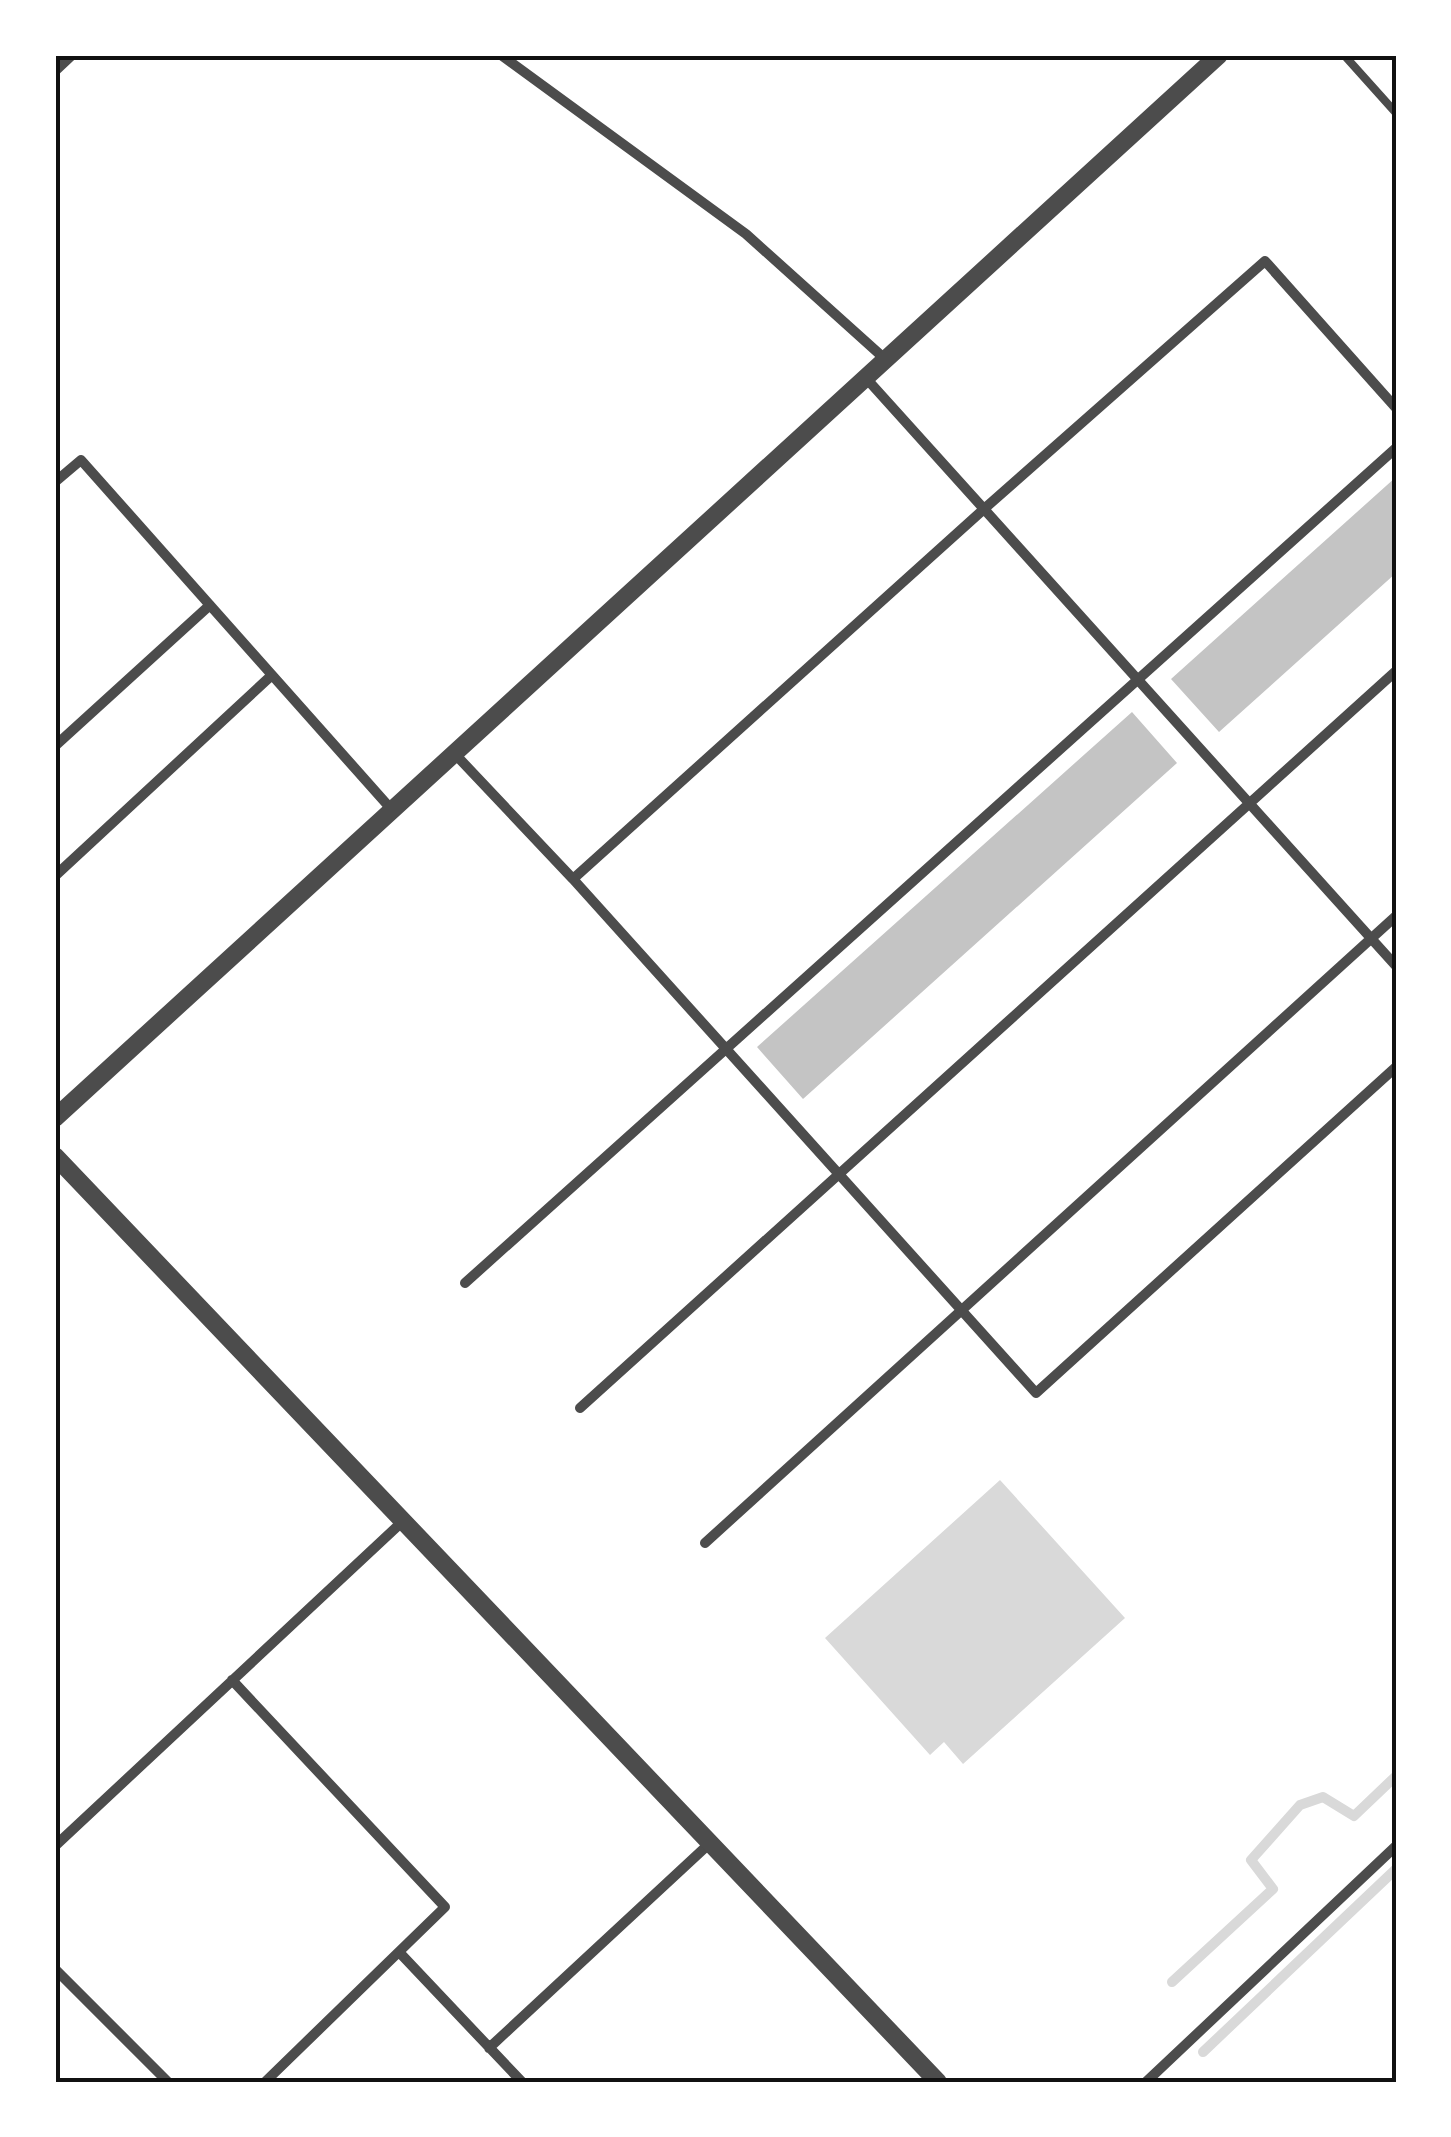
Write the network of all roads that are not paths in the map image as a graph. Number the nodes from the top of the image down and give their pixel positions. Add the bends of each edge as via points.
1 (72, 55) edge
2 (501, 55) edge
3 (1219, 55) edge
4 (1344, 55) edge
5 (55, 72) edge
6 (1396, 113) edge
7 (885, 359) junction
8 (864, 377) junction
9 (1396, 408) edge
10 (1396, 448) edge
11 (55, 482) edge
12 (984, 509) junction
13 (210, 605) junction
14 (1396, 671) edge
15 (272, 675) junction
16 (1138, 680) junction
17 (55, 746) edge
18 (454, 754) junction
19 (1250, 804) junction
20 (392, 810) junction
21 (55, 876) edge
22 (573, 879) junction
23 (1396, 916) edge
24 (1371, 938) junction
25 (1396, 966) edge
26 (726, 1049) junction
27 (1396, 1067) edge
28 (55, 1118) edge
29 (55, 1156) edge
30 (839, 1174) junction
31 (465, 1282) dead end
32 (961, 1310) junction
33 (580, 1408) dead end
34 (403, 1521) junction
35 (705, 1543) dead end
36 (232, 1680) junction
37 (710, 1843) junction
38 (55, 1846) edge
39 (1396, 1846) edge
40 (399, 1952) junction
41 (55, 1968) edge
42 (489, 2048) junction
43 (168, 2082) edge
44 (265, 2082) edge
45 (522, 2082) edge
46 (938, 2082) edge
47 (1146, 2082) edge

1 - 5 street
2 - 7 street via 746,234
3 - 7 street
4 - 6 lane
7 - 8 street
8 - 12 street
8 - 18 street
9 - 12 street via 1265,261
10 - 16 street
11 - 13 street via 80,460
12 - 16 street
12 - 22 street
13 - 15 street
13 - 17 street
14 - 19 street
15 - 20 street
15 - 21 street
16 - 19 street
16 - 26 street
18 - 20 street
18 - 22 street
19 - 24 street
19 - 30 street
20 - 28 street
22 - 26 street
23 - 24 street
24 - 25 street
24 - 32 street
26 - 30 street
26 - 31 street
27 - 32 street via 1036,1394
29 - 34 street
30 - 32 street
30 - 33 street
32 - 35 street
34 - 36 street
34 - 37 street
36 - 38 street
36 - 40 street via 445,1907
37 - 42 street
37 - 46 street
39 - 47 street
40 - 42 street
40 - 44 street
41 - 43 street
42 - 45 street

